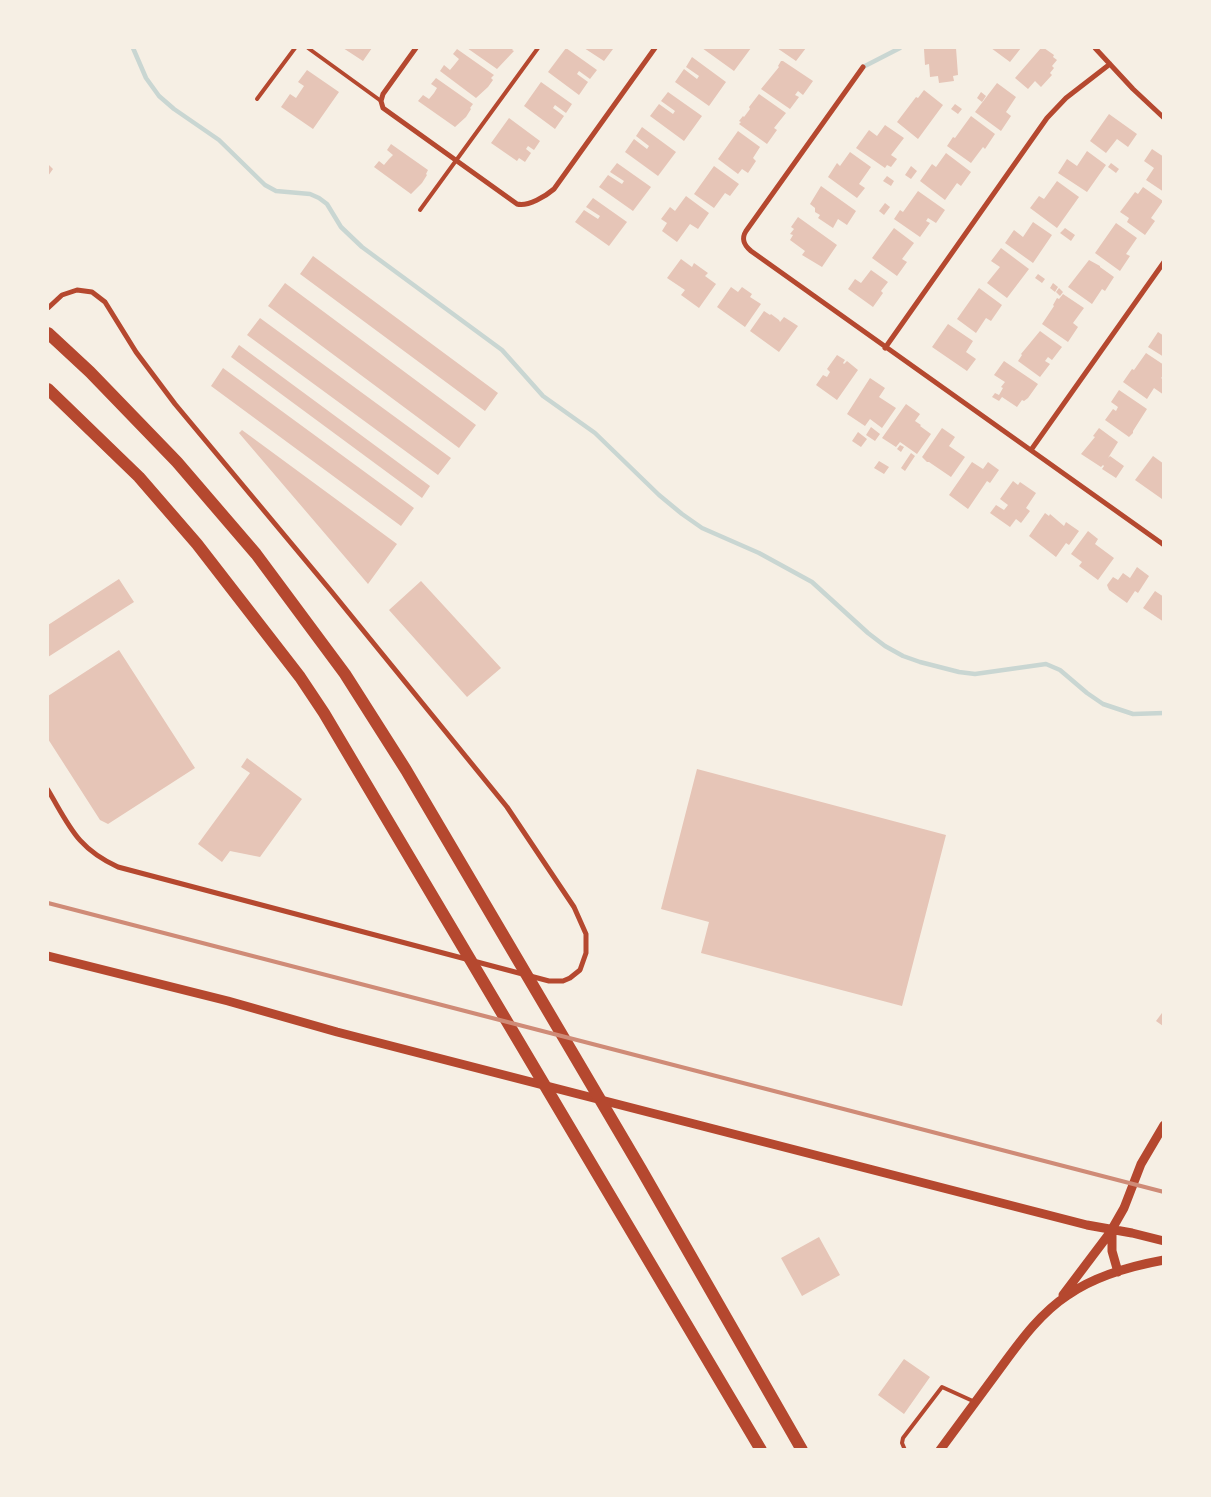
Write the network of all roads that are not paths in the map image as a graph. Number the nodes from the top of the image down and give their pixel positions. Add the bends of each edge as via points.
1 (295, 48) edge
2 (308, 48) edge
3 (416, 48) edge
4 (538, 48) edge
5 (655, 48) edge
6 (1095, 48) edge
7 (1110, 64) junction
8 (863, 67) dead end
9 (257, 99) dead end
10 (381, 101) junction
11 (1164, 118) edge
12 (456, 161) junction
13 (420, 210) dead end
14 (1164, 262) edge
15 (48, 308) edge
16 (48, 334) edge
17 (885, 348) junction
18 (48, 389) edge
19 (1031, 450) junction
20 (1164, 545) edge
21 (48, 790) edge
22 (48, 956) edge
23 (1164, 1125) edge
24 (1112, 1229) junction
25 (1164, 1241) edge
26 (1164, 1260) edge
27 (1118, 1272) junction
28 (1051, 1309) junction
29 (975, 1402) junction
30 (761, 1450) edge
31 (802, 1450) edge
32 (904, 1450) edge
33 (940, 1450) edge

1 - 9 lane
2 - 10 lane
3 - 10 street
4 - 12 lane
5 - 12 street via 554,189 546,194 526,204 517,204
6 - 7 street
7 - 11 street
7 - 17 street via 1066,98 1047,118
8 - 17 street via 746,231 744,241 751,252
10 - 12 street via 386,111
12 - 13 lane
14 - 19 street
15 - 21 street via 62,295 77,290 92,292 105,302 136,352 175,404 506,807 580,918 587,940 585,958 580,970 570,978 549,981 118,867 95,855 77,838
16 - 31 main road via 109,390 177,462 256,554 345,674 374,717 641,1169
17 - 19 street
18 - 30 main road via 164,505 300,677 347,750
19 - 20 street
22 - 24 street
23 - 24 street via 1141,1164
24 - 25 street
24 - 27 street via 1112,1251
24 - 28 street
26 - 27 street
27 - 28 street via 1076,1290
28 - 29 street via 1022,1338
29 - 32 lane via 942,1388 903,1438
29 - 33 street

